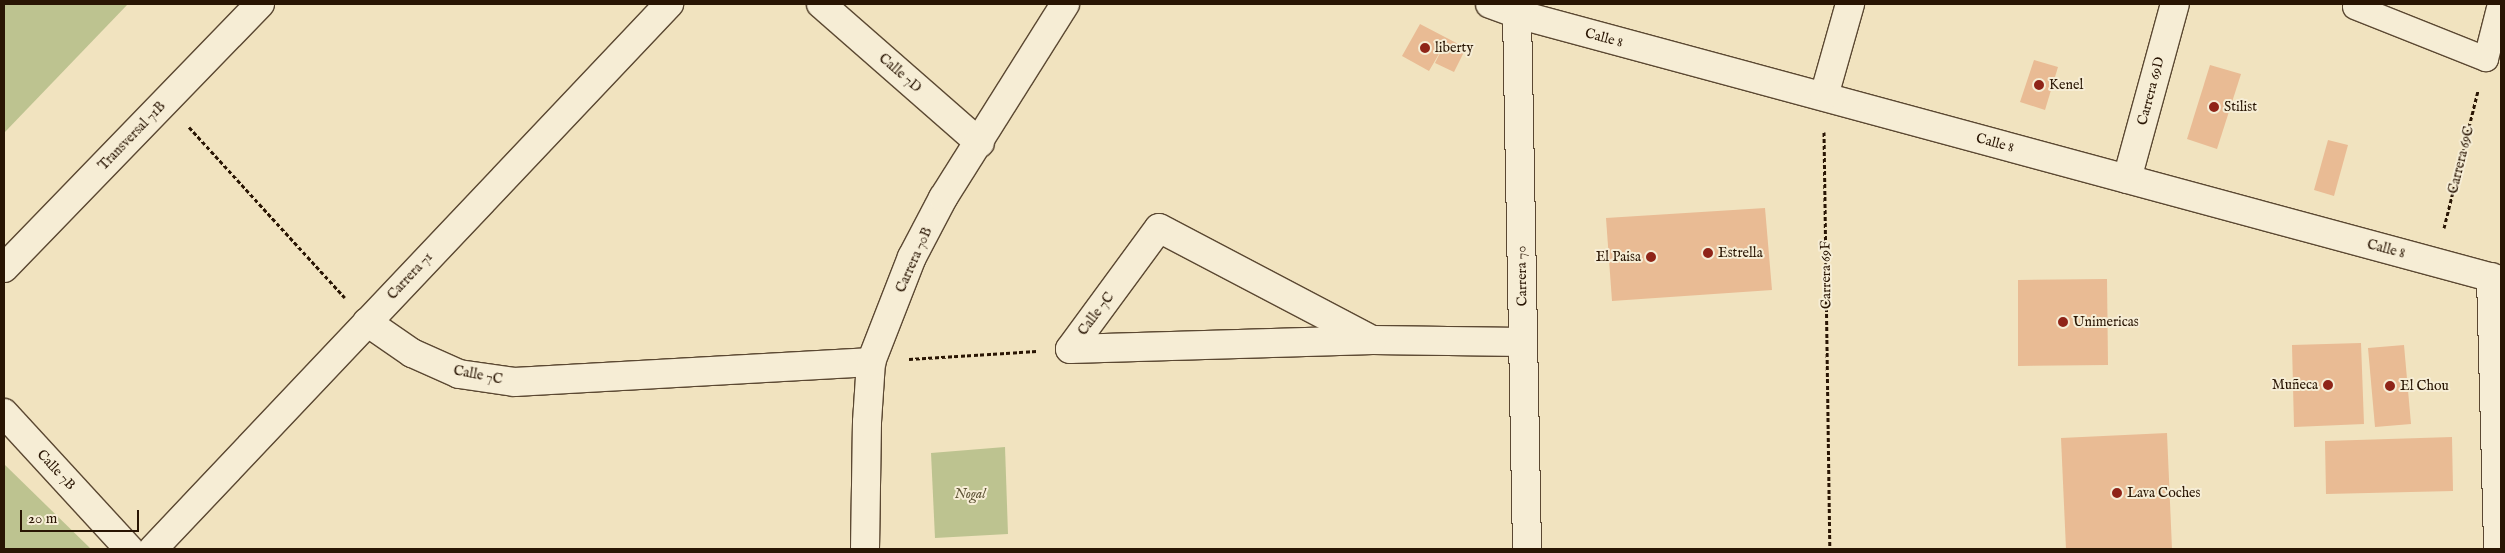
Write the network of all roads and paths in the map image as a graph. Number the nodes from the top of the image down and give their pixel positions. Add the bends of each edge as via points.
1 (260, 4) edge
2 (669, 4) edge
3 (821, 4) edge
4 (1066, 4) edge
5 (1490, 4) edge
6 (1850, 4) edge
7 (2176, 4) edge
8 (2500, 4) edge
9 (2355, 8) dead end
10 (1519, 9) edge
11 (2486, 59) junction
12 (1824, 96) junction
13 (165, 101) junction
14 (980, 143) junction
15 (2127, 179) junction
16 (2436, 262) junction
17 (4, 268) edge
18 (2496, 278) edge
19 (367, 322) junction
20 (1373, 340) junction
21 (1523, 342) junction
22 (1070, 349) junction
23 (871, 362) junction
24 (4, 413) edge
25 (129, 549) edge
26 (153, 549) edge
27 (865, 549) edge
28 (1527, 549) edge
29 (1799, 549) edge
30 (1830, 549) edge
31 (2498, 549) edge

1 - 13 street, Transversal 71B
2 - 19 street, Carrera 71
3 - 14 street, Calle 7D
4 - 14 street, Carrera 70B
5 - 10 street, Calle 8
6 - 12 street
7 - 15 street, Carrera 69D
8 - 11 lane
9 - 11 lane
10 - 12 street, Calle 8
10 - 21 street, Carrera 70
11 - 16 path, Carrera 69C
12 - 15 street, Calle 8
12 - 30 path, Carrera 69F
13 - 17 street, Transversal 71B
13 - 19 path
14 - 23 street, Carrera 70B via 943,198 912,257
15 - 16 street, Calle 8
16 - 18 street, Calle 8
18 - 31 street
19 - 23 street, Calle 7C via 412,353 459,374 515,382
19 - 26 street, Carrera 71
20 - 21 street, Calle 7C
20 - 22 street, Calle 7C
20 - 22 street, Calle 7C via 1160,228
21 - 28 street, Carrera 70
22 - 23 path
23 - 27 street, Carrera 70B
24 - 25 street, Calle 7B
29 - 30 path

